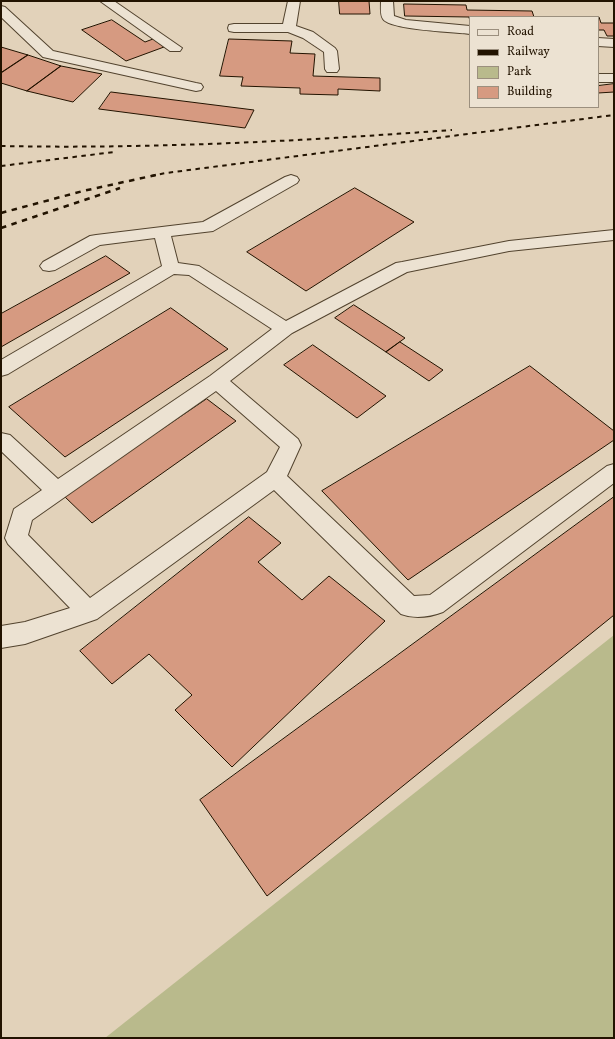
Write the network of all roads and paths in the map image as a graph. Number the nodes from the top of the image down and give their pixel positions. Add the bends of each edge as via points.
1 (106, 1) edge
2 (294, 1) edge
3 (387, 1) edge
4 (1, 10) edge
5 (234, 28) dead end
6 (289, 28) junction
7 (469, 30) edge
8 (599, 42) edge
9 (614, 43) edge
10 (176, 48) dead end
11 (332, 69) dead end
12 (599, 78) edge
13 (614, 78) edge
14 (196, 87) dead end
15 (291, 180) dead end
16 (162, 232) junction
17 (614, 235) edge
18 (49, 266) dead end
19 (171, 268) junction
20 (285, 329) junction
21 (1, 369) edge
22 (217, 381) junction
23 (3, 440) dead end
24 (614, 472) edge
25 (275, 478) junction
26 (56, 491) junction
27 (89, 612) junction
28 (1, 636) edge

1 - 10 lane
2 - 6 lane
3 - 7 lane via 388,18 404,24
4 - 14 lane via 48,54
5 - 6 lane
6 - 11 lane via 308,35 330,52
8 - 9 lane
12 - 13 lane
15 - 16 lane via 207,227
16 - 18 lane via 96,240
16 - 19 lane
17 - 20 lane via 510,246 402,267
19 - 20 lane via 193,270
19 - 21 lane
20 - 22 lane
22 - 25 lane via 291,445
22 - 26 lane
23 - 26 lane
24 - 25 lane via 435,605 409,607
25 - 27 lane
26 - 27 lane via 22,515 16,538
27 - 28 lane via 25,633

